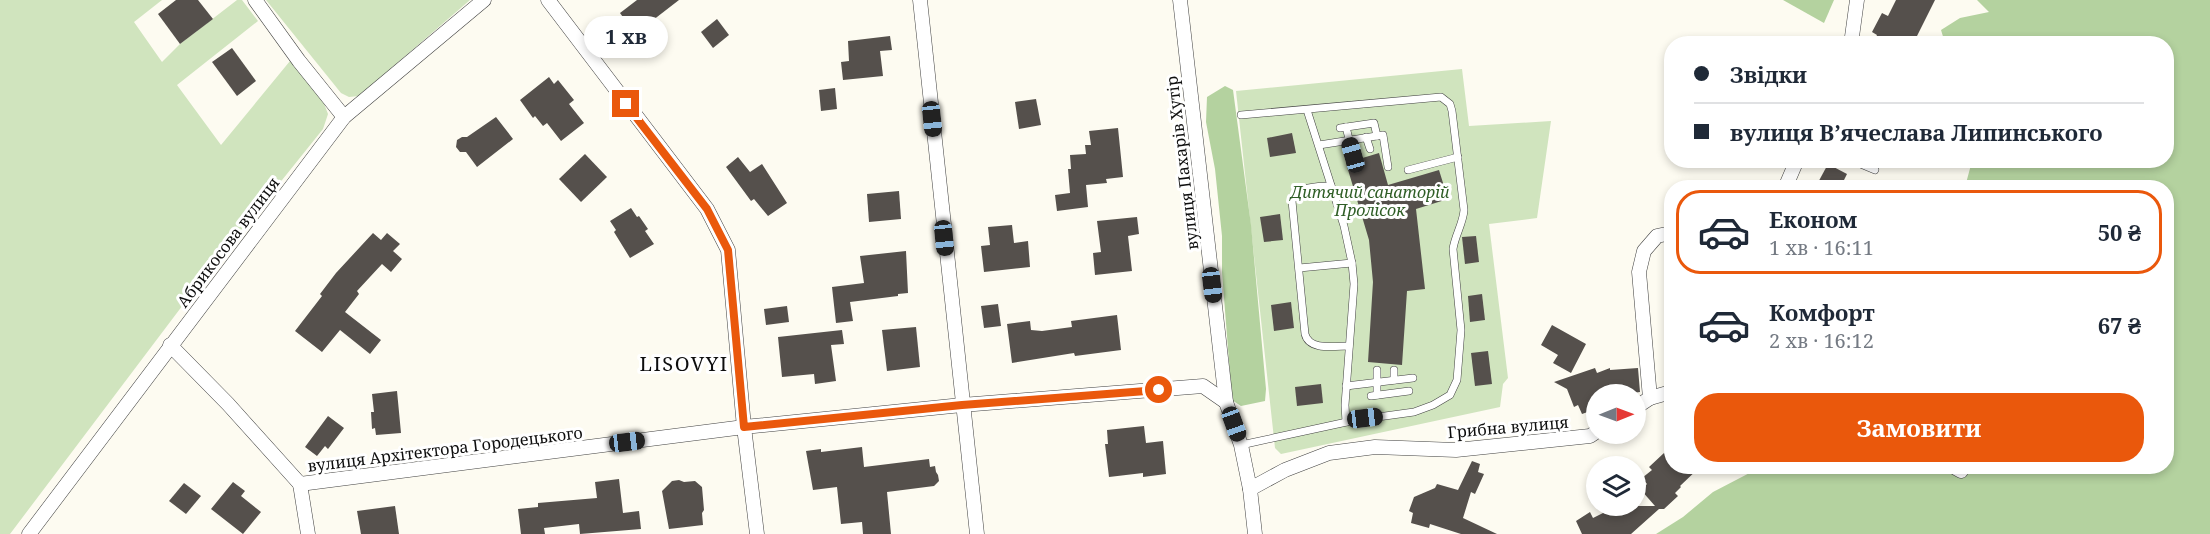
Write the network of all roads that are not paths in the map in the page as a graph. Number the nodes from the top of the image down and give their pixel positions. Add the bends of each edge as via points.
1 (255, 0) edge
2 (484, 0) edge
3 (548, 0) edge
4 (920, 0) edge
5 (1180, 0) edge
6 (1857, 0) edge
7 (1852, 36) edge
8 (1307, 110) junction
9 (1241, 115) dead end
10 (344, 117) junction
11 (1377, 136) junction
12 (1366, 137) junction
13 (1349, 140) junction
14 (1318, 145) junction
15 (1370, 149) dead end
16 (1353, 155) dead end
17 (1458, 157) junction
18 (1388, 167) dead end
19 (1870, 168) edge
20 (1408, 170) dead end
21 (1875, 170) dead end
22 (1331, 186) junction
23 (1664, 234) edge
24 (1352, 263) junction
25 (1299, 268) junction
26 (170, 345) junction
27 (1349, 346) junction
28 (1377, 370) dead end
29 (1394, 370) dead end
30 (1413, 378) dead end
31 (1398, 380) junction
32 (1377, 382) junction
33 (1346, 386) junction
34 (1664, 394) edge
35 (1650, 398) junction
36 (1646, 401) edge
37 (1226, 402) junction
38 (962, 405) junction
39 (1346, 422) junction
40 (744, 427) junction
41 (1586, 436) edge
42 (1241, 445) junction
43 (300, 484) junction
44 (1250, 489) junction
45 (29, 534) edge
46 (308, 534) edge
47 (757, 534) edge
48 (976, 534) edge
49 (1255, 534) edge

1 - 10 street
2 - 10 street, Абрикосова вулиця
3 - 40 street via 707,209 728,250
4 - 38 street
5 - 37 street, вулиця Пахарів Хутір
6 - 7 street
8 - 9 lane
8 - 14 lane
8 - 17 lane via 1442,98 1450,104
10 - 26 street, Абрикосова вулиця
11 - 12 lane
11 - 13 lane via 1374,123 1343,127
11 - 18 lane via 1383,135
12 - 13 lane
12 - 15 lane
13 - 14 lane
13 - 16 lane
14 - 22 lane
17 - 20 lane
17 - 39 lane via 1464,217 1453,249 1461,318 1455,386 1445,398 1424,409
19 - 21 lane
22 - 24 lane
22 - 25 lane via 1306,189 1293,197
23 - 35 street via 1657,236 1644,251 1639,272
24 - 25 lane
24 - 27 lane
25 - 27 lane via 1306,338 1314,345
26 - 43 street, вулиця Архітектора Городецького
26 - 45 street, Абрикосова вулиця
27 - 33 lane
28 - 32 lane
29 - 31 lane
30 - 31 lane
31 - 32 lane
31 - 32 lane via 1406,391 1374,395
32 - 33 lane
33 - 39 lane
34 - 35 street
35 - 36 street
37 - 38 street, вулиця Архітектора Городецького via 1203,387
37 - 42 street, вулиця Пахарів Хутір
38 - 40 street, вулиця Архітектора Городецького
38 - 48 street
39 - 42 lane
40 - 43 street, вулиця Архітектора Городецького
40 - 47 street
41 - 44 street, Грибна вулиця via 1456,450 1375,447 1329,453
42 - 44 street, вулиця Пахарів Хутір
43 - 46 street
44 - 49 street, вулиця Пахарів Хутір

